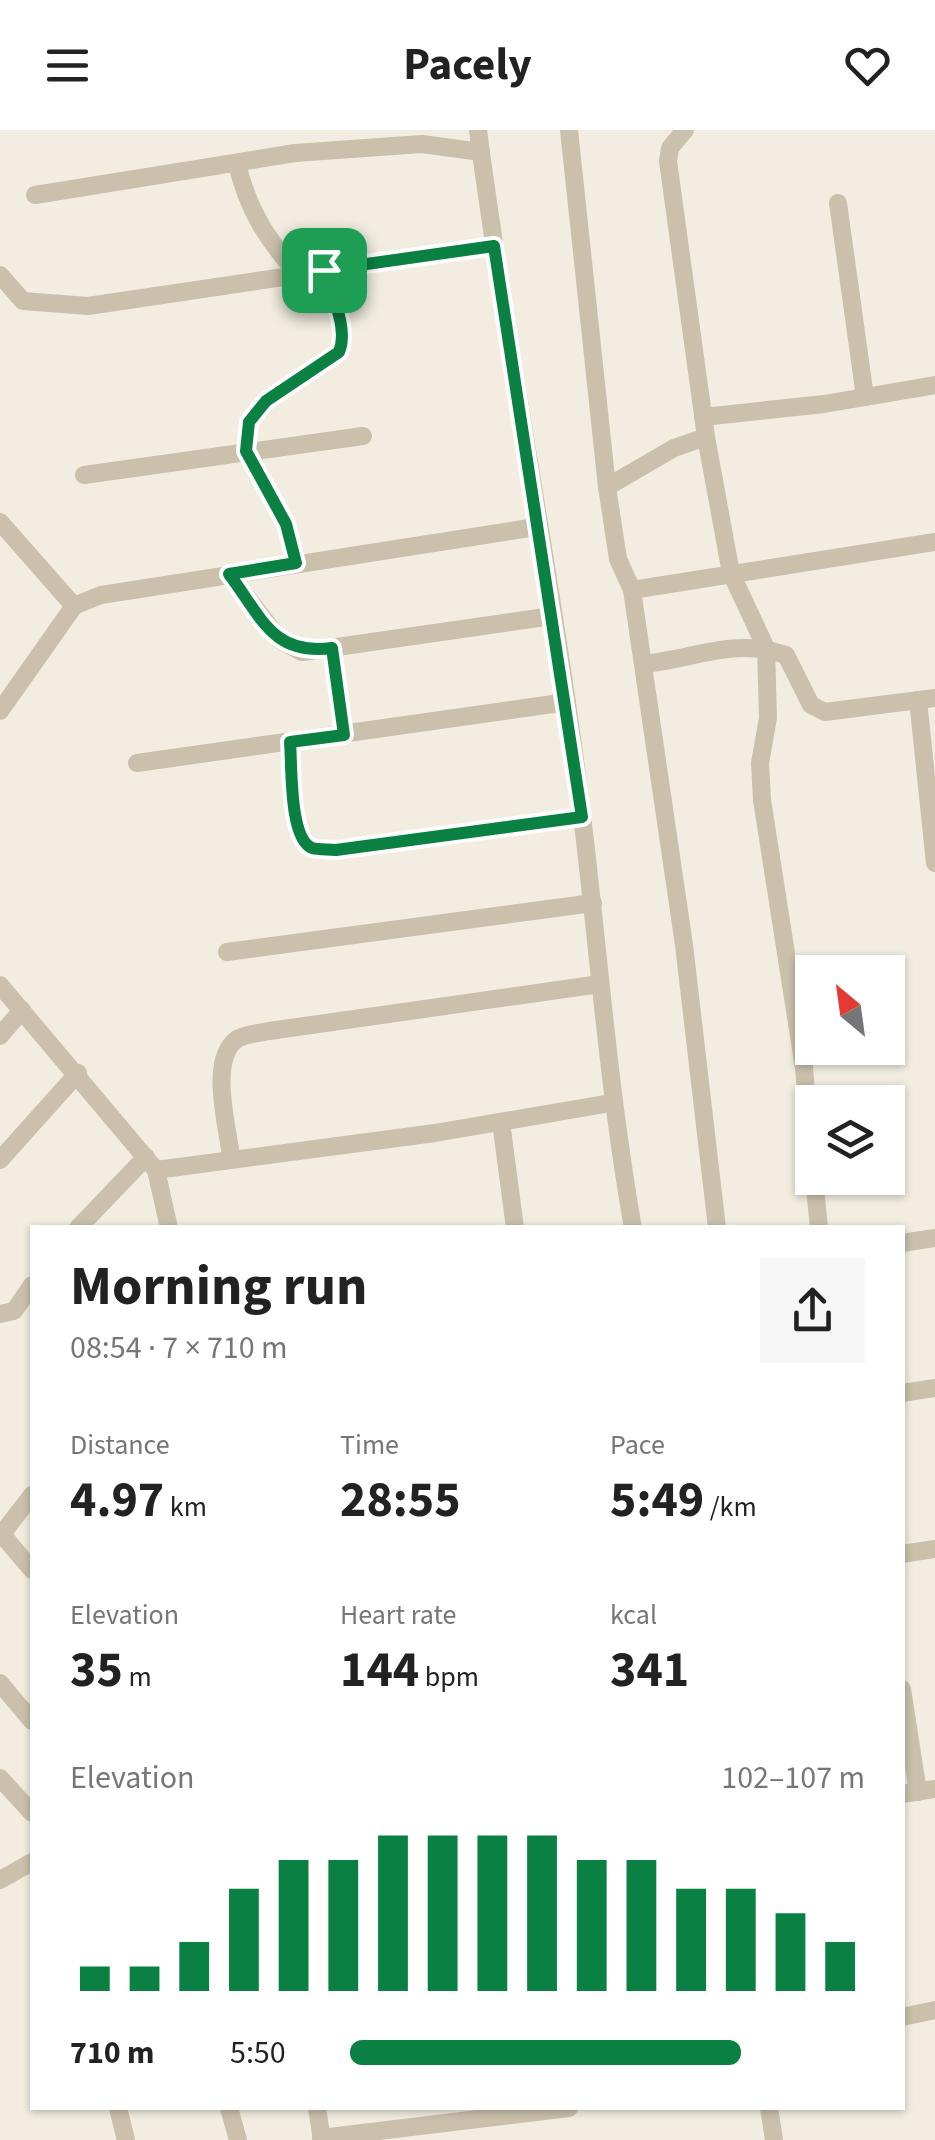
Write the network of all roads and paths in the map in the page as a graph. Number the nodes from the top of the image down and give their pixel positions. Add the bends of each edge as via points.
1 (478, 130) edge
2 (569, 130) edge
3 (685, 130) edge
4 (481, 152) junction
5 (237, 164) junction
6 (35, 195) dead end
7 (838, 203) dead end
8 (494, 246) junction
9 (324, 270) junction
10 (298, 274) junction
11 (0, 275) edge
12 (935, 386) edge
13 (866, 397) junction
14 (703, 417) junction
15 (362, 436) dead end
16 (706, 438) junction
17 (246, 451) junction
18 (84, 476) dead end
19 (607, 486) junction
20 (0, 522) edge
21 (536, 526) junction
22 (935, 542) edge
23 (296, 563) junction
24 (731, 573) junction
25 (229, 574) junction
26 (632, 590) junction
27 (74, 606) junction
28 (552, 616) junction
29 (332, 648) junction
30 (766, 648) junction
31 (642, 664) junction
32 (927, 699) edge
33 (568, 702) junction
34 (0, 712) edge
35 (344, 735) junction
36 (290, 742) junction
37 (137, 763) dead end
38 (582, 817) junction
39 (935, 864) edge
40 (592, 903) junction
41 (227, 952) dead end
42 (600, 984) junction
43 (0, 986) edge
44 (22, 1010) junction
45 (0, 1036) edge
46 (78, 1073) junction
47 (806, 1085) edge
48 (611, 1103) junction
49 (501, 1122) junction
50 (231, 1157) junction
51 (0, 1160) edge
52 (151, 1164) junction
53 (816, 1195) edge
54 (81, 1225) edge
55 (168, 1225) edge
56 (514, 1225) edge
57 (632, 1225) edge
58 (717, 1225) edge
59 (819, 1225) edge
60 (935, 1238) edge
61 (905, 1243) edge
62 (30, 1288) edge
63 (0, 1314) edge
64 (935, 1388) edge
65 (905, 1393) edge
66 (30, 1497) edge
67 (1, 1533) edge
68 (935, 1549) edge
69 (905, 1554) edge
70 (30, 1568) edge
71 (0, 1683) edge
72 (905, 1703) edge
73 (30, 1719) edge
74 (0, 1778) edge
75 (925, 1793) edge
76 (30, 1811) edge
77 (30, 1863) edge
78 (0, 1880) edge
79 (935, 2010) edge
80 (905, 2016) edge
81 (118, 2110) edge
82 (230, 2110) edge
83 (317, 2110) edge
84 (546, 2110) edge
85 (769, 2110) edge
86 (321, 2139) edge
87 (126, 2140) edge
88 (238, 2140) edge
89 (774, 2140) edge

1 - 4 street
2 - 19 street
3 - 14 street via 668,161
4 - 5 street via 371,146
4 - 8 street
5 - 6 street
5 - 10 street via 247,204
7 - 13 street
8 - 9 street
8 - 21 street
9 - 10 street
9 - 17 street via 343,343 266,401 249,422
10 - 11 street via 60,307 23,301
12 - 13 street
13 - 14 street
14 - 16 street
15 - 17 street
16 - 19 street
16 - 24 street
17 - 18 street
17 - 23 street via 286,524
19 - 26 street via 618,558
20 - 27 street
21 - 23 street
21 - 28 street
22 - 24 street
23 - 25 street
24 - 26 street
24 - 30 street
25 - 27 street via 101,595
25 - 29 street via 280,640 302,652
26 - 31 street
27 - 34 street
28 - 29 street
28 - 33 street
29 - 35 street
30 - 31 street via 742,644
30 - 32 street via 786,655 811,705 825,712
30 - 47 street via 762,800
31 - 58 street
32 - 39 street
33 - 35 street
33 - 38 street
35 - 36 street
36 - 37 street
36 - 38 street via 296,825 312,848
38 - 40 street
40 - 41 street
40 - 42 street
42 - 48 street
42 - 50 street via 238,1039 225,1055 222,1077
43 - 44 street
44 - 45 street
44 - 46 street
46 - 51 street
46 - 52 street
48 - 49 street
48 - 57 street
49 - 50 street
49 - 56 street
50 - 52 street
52 - 54 street
52 - 55 street
53 - 59 street
60 - 61 street
62 - 63 street via 14,1311
64 - 65 street
66 - 67 street
67 - 70 street
68 - 69 street
71 - 73 street
72 - 75 street
74 - 76 street
77 - 78 street
79 - 80 street
81 - 87 street
82 - 88 street
83 - 86 street
84 - 86 street
85 - 89 street

